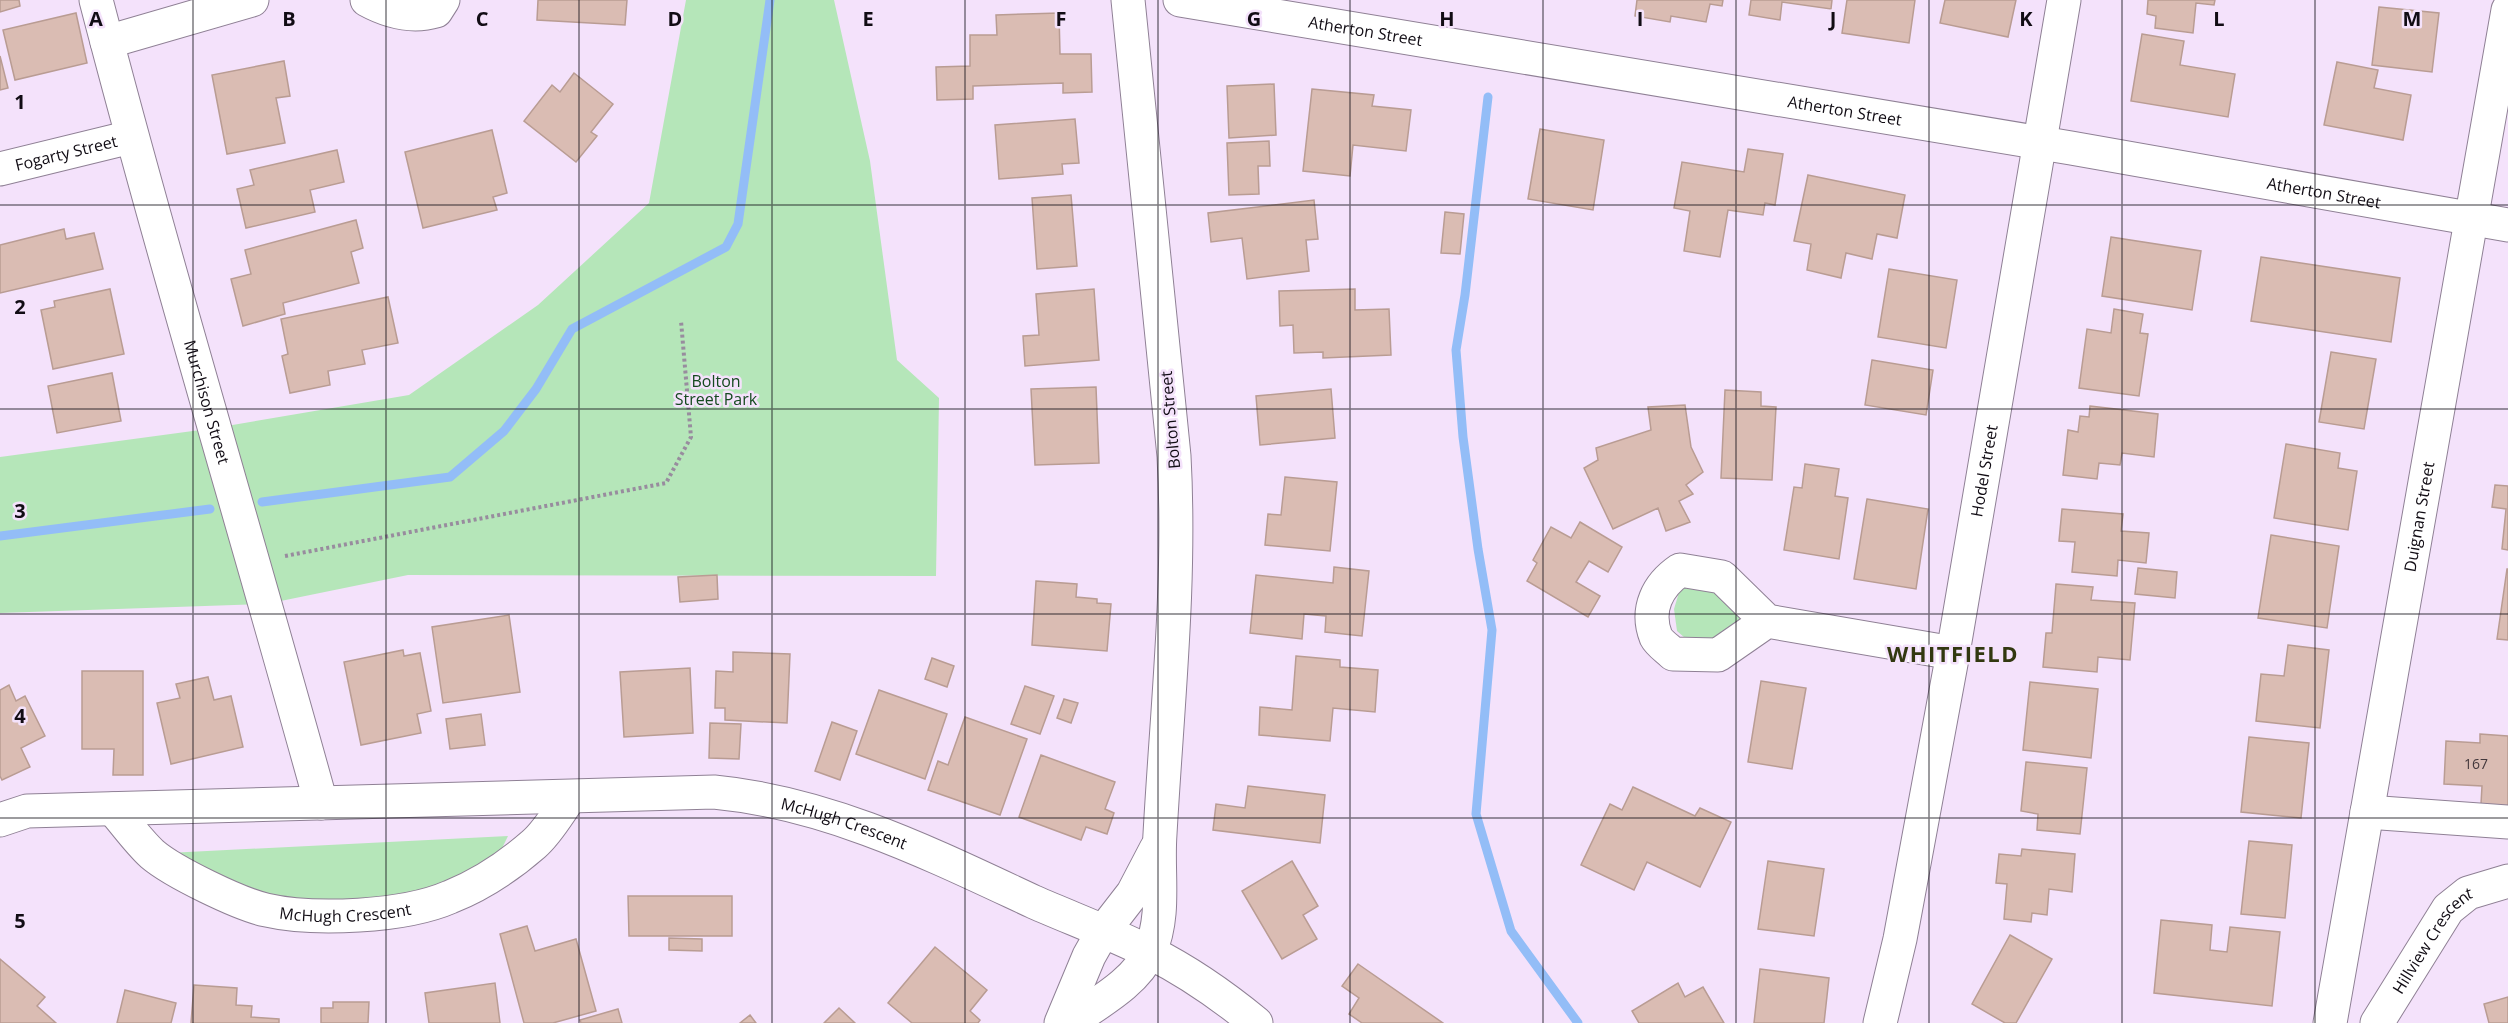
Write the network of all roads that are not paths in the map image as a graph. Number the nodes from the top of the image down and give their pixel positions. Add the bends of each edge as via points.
1 (96, 0) edge
2 (252, 0) edge
3 (367, 0) edge
4 (443, 0) edge
5 (1179, 0) edge
6 (2064, 0) edge
7 (1128, 2) edge
8 (2508, 10) edge
9 (107, 42) junction
10 (131, 137) junction
11 (2039, 142) junction
12 (0, 170) edge
13 (2472, 219) junction
14 (2508, 225) edge
15 (1767, 621) dead end
16 (1953, 652) junction
17 (570, 797) junction
18 (321, 803) junction
19 (113, 809) junction
20 (9, 812) edge
21 (2367, 812) junction
22 (2508, 822) edge
23 (1159, 842) junction
24 (2508, 881) edge
25 (1102, 933) junction
26 (1900, 939) junction
27 (1150, 952) junction
28 (1061, 1023) edge
29 (1069, 1023) edge
30 (1256, 1023) edge
31 (1880, 1023) edge
32 (1905, 1023) edge
33 (2330, 1023) edge
34 (2377, 1023) edge

1 - 9 street, Murchison Street
2 - 9 street
3 - 4 street via 380,7 422,16 436,11
5 - 7 street, Atherton Street
5 - 11 street, Atherton Street
6 - 11 street, Hodel Street
7 - 23 street, Bolton Street via 1177,516
8 - 13 street, Duignan Street
9 - 10 street, Murchison Street
10 - 12 street, Fogarty Street
10 - 18 street, Murchison Street
11 - 13 street, Atherton Street
11 - 16 street, Hodel Street
13 - 14 street, Atherton Street
13 - 21 street, Duignan Street
15 - 16 street
16 - 26 street, Hodel Street
17 - 18 street, McHugh Crescent
17 - 19 street, McHugh Crescent via 537,842 506,866 449,898 358,915 312,916 265,910 202,884 153,854
17 - 25 street, McHugh Crescent via 714,792 757,796 824,813 900,840
18 - 19 street, McHugh Crescent
19 - 20 street, McHugh Crescent
21 - 22 street
21 - 33 street, Duignan Street
23 - 25 street, Bolton Street via 1133,893
23 - 27 street, Bolton Street via 1159,927
24 - 34 street, Hillview Crescent via 2468,893 2448,909
25 - 27 street
25 - 28 street
26 - 31 street, Hodel Street
26 - 32 street, Hodel Street
27 - 29 street via 1124,984
27 - 30 street via 1201,981

